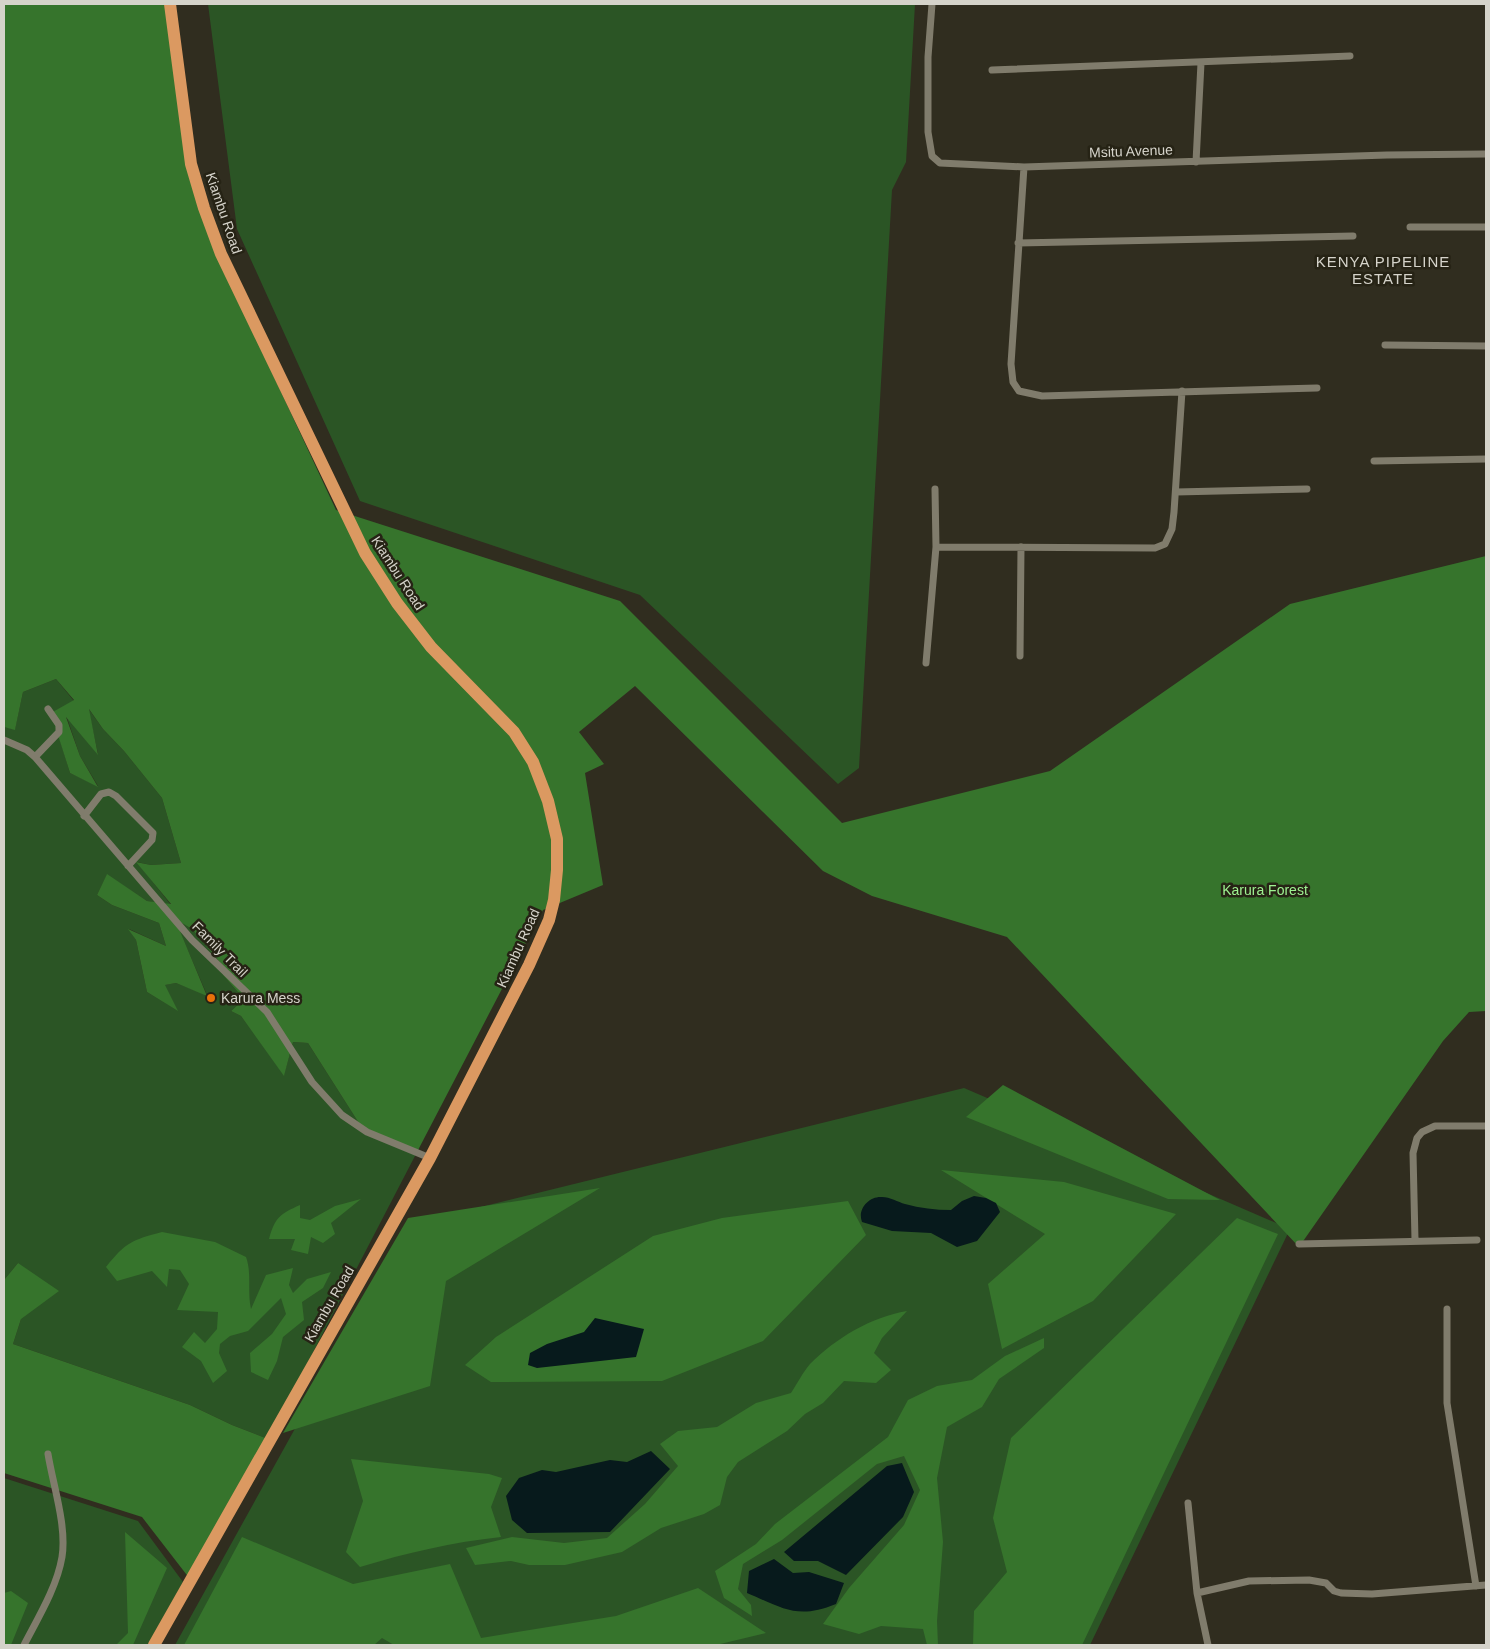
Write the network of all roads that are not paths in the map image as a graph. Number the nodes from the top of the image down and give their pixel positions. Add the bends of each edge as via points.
1 (170, 4) edge
2 (932, 4) edge
3 (1350, 56) dead end
4 (1200, 63) junction
5 (992, 70) dead end
6 (1486, 154) edge
7 (1196, 162) junction
8 (1024, 167) junction
9 (1410, 227) dead end
10 (1486, 227) edge
11 (1353, 236) dead end
12 (1018, 243) junction
13 (1385, 345) dead end
14 (1486, 346) edge
15 (1317, 388) dead end
16 (1182, 391) junction
17 (1486, 459) edge
18 (1374, 461) dead end
19 (935, 489) dead end
20 (1307, 489) dead end
21 (1176, 492) junction
22 (936, 547) junction
23 (1021, 547) junction
24 (1020, 656) dead end
25 (926, 663) dead end
26 (48, 710) dead end
27 (4, 740) edge
28 (34, 757) junction
29 (84, 816) junction
30 (128, 866) junction
31 (1486, 1126) edge
32 (430, 1158) junction
33 (1415, 1240) junction
34 (1477, 1240) dead end
35 (1300, 1244) dead end
36 (1447, 1309) dead end
37 (48, 1454) dead end
38 (1188, 1503) dead end
39 (1486, 1585) edge
40 (1476, 1586) junction
41 (1197, 1594) junction
42 (24, 1645) edge
43 (154, 1645) edge
44 (1208, 1645) edge

1 - 32 highway, Kiambu Road via 191,164 221,254 365,552 397,603 431,647 514,732 533,762 548,801 557,839 557,870 549,920
2 - 8 street, Msitu Avenue via 928,57 928,132 932,156 940,164
3 - 4 street
4 - 5 street
4 - 7 street
6 - 7 street, Msitu Avenue
7 - 8 street, Msitu Avenue
8 - 12 street
9 - 10 street
11 - 12 street
12 - 16 street via 1011,364 1013,382 1019,391 1042,396
13 - 14 street
15 - 16 street
16 - 21 street
17 - 18 street
19 - 22 street
20 - 21 street
21 - 23 street via 1172,529 1165,544 1155,548
22 - 23 street
22 - 25 street
23 - 24 street
26 - 28 street via 59,725 59,732
27 - 28 street, Family Trail via 27,750
28 - 29 street, Family Trail
29 - 30 street, Family Trail
29 - 30 street via 101,794 109,792 153,833 152,840
30 - 32 street, Family Trail via 192,940 267,1012 312,1082 342,1115 367,1132
31 - 33 street via 1435,1126 1417,1138 1413,1153
32 - 43 highway, Kiambu Road
33 - 34 street
33 - 35 street
36 - 40 street via 1447,1403
37 - 42 street via 61,1522 62,1555 50,1591
38 - 41 street
39 - 40 street
40 - 41 street via 1372,1594 1342,1593 1326,1583 1309,1580 1249,1581
41 - 44 street

